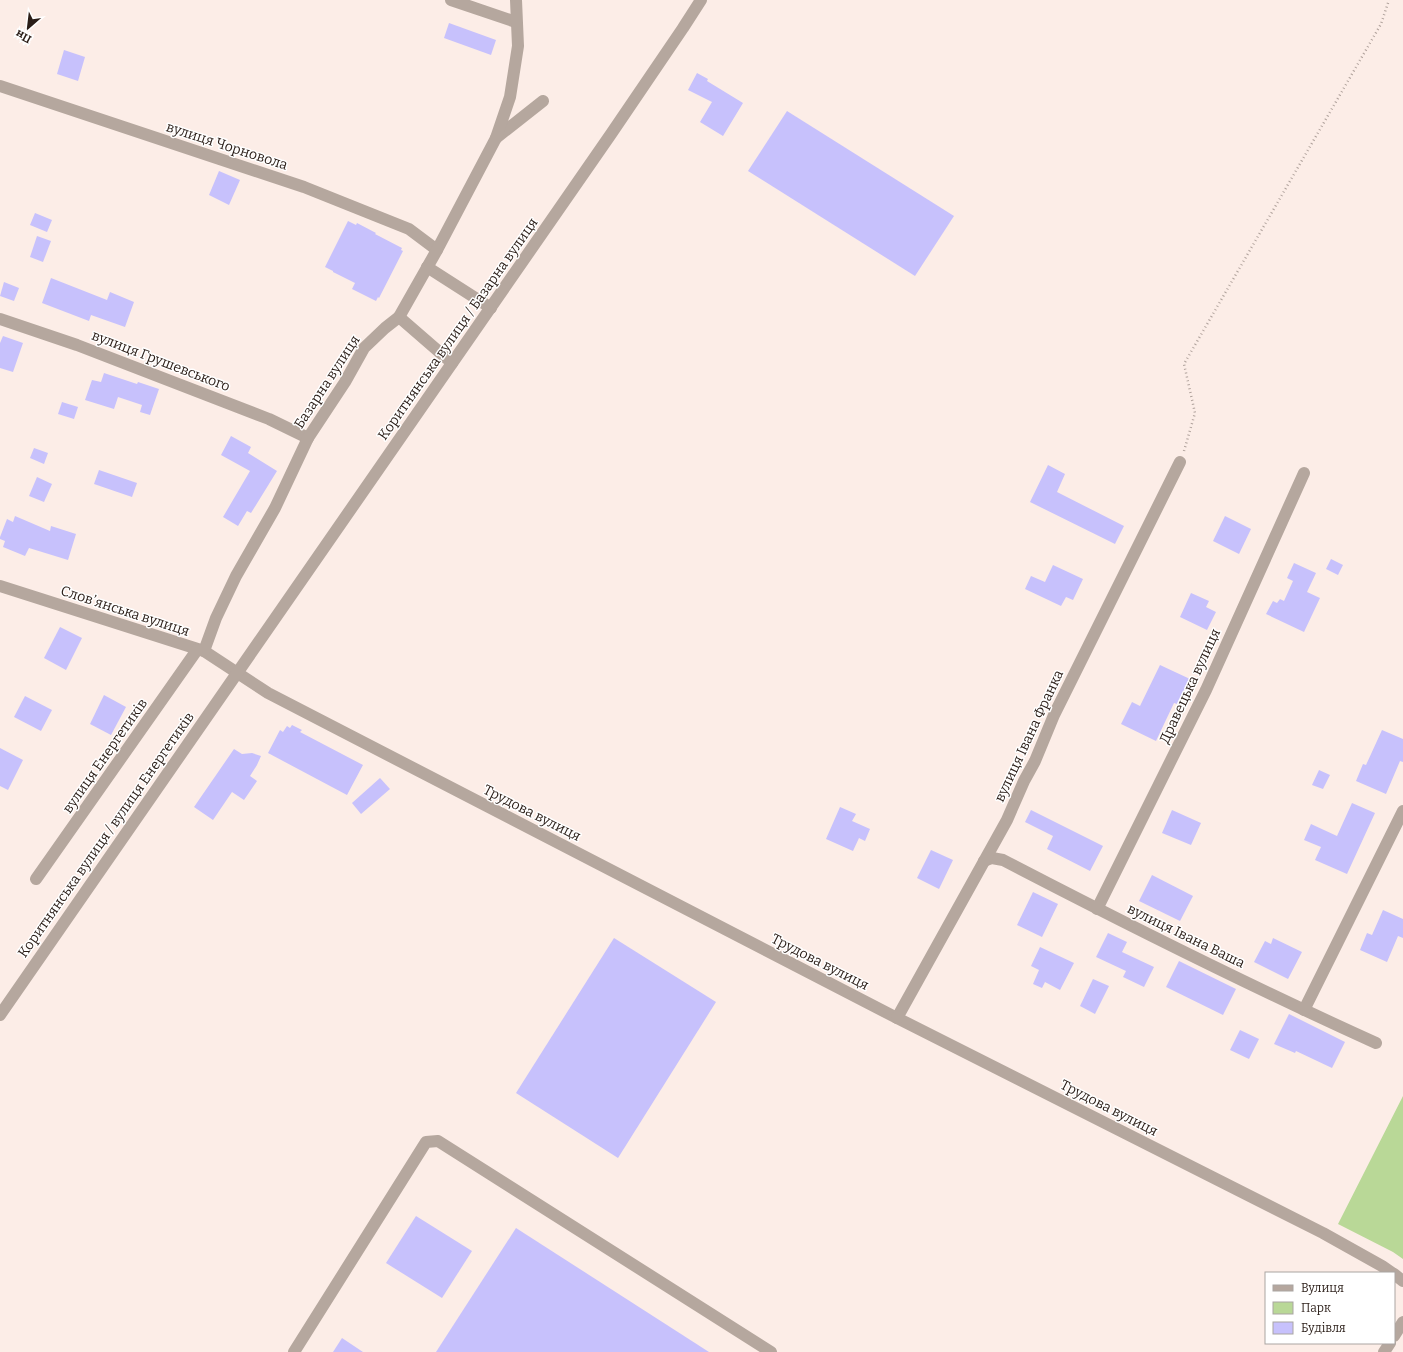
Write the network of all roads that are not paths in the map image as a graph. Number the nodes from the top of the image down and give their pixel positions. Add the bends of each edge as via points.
1 (451, 0) edge
2 (516, 0) edge
3 (701, 0) edge
4 (516, 22) junction
5 (0, 86) edge
6 (542, 101) dead end
7 (496, 138) junction
8 (437, 250) junction
9 (427, 267) junction
10 (491, 308) junction
11 (399, 316) junction
12 (0, 320) edge
13 (452, 363) junction
14 (308, 438) junction
15 (1180, 462) road end
16 (1304, 473) dead end
17 (0, 586) edge
18 (201, 651) junction
19 (237, 672) junction
20 (1403, 811) edge
21 (984, 861) junction
22 (36, 879) dead end
23 (1097, 909) junction
24 (1304, 1010) junction
25 (0, 1014) edge
26 (896, 1018) junction
27 (1376, 1043) dead end
28 (1390, 1272) edge
29 (1403, 1322) edge
30 (1395, 1334) edge
31 (294, 1352) edge
32 (771, 1352) edge

1 - 4 street
2 - 4 street, Базарна вулиця
3 - 10 street, Коритнянська вулиця / Базарна вулиця
4 - 7 street, Базарна вулиця via 518,46 510,97
5 - 8 street, вулиця Чорновола via 304,187 409,228
6 - 7 street
7 - 8 street, Базарна вулиця
8 - 9 street, Базарна вулиця
9 - 10 street
9 - 11 street, Базарна вулиця
10 - 13 street, Коритнянська вулиця / Базарна вулиця
11 - 13 street
11 - 14 street, Базарна вулиця via 364,348
12 - 14 street, вулиця Грушевського via 84,348 269,419
13 - 19 street, Коритнянська вулиця / Базарна вулиця
14 - 18 street, Базарна вулиця via 275,508 236,576
15 - 21 street, вулиця Івана Франка via 1054,715 1007,820
16 - 23 street, Дравецька вулиця via 1206,690
17 - 18 street, Словʼянська вулиця
18 - 19 street, Словʼянська вулиця
18 - 22 street, вулиця Енергетиків
19 - 25 street, Коритнянська вулиця / вулиця Енергетиків
19 - 26 street, Трудова вулиця via 268,693
20 - 24 street
21 - 23 street, вулиця Івана Ваша via 992,858 1003,860
21 - 26 street, вулиця Івана Франка
23 - 24 street, вулиця Івана Ваша
24 - 27 street, вулиця Івана Ваша
26 - 28 street, Трудова вулиця via 1322,1233
29 - 30 street
31 - 32 street via 426,1142 438,1141

